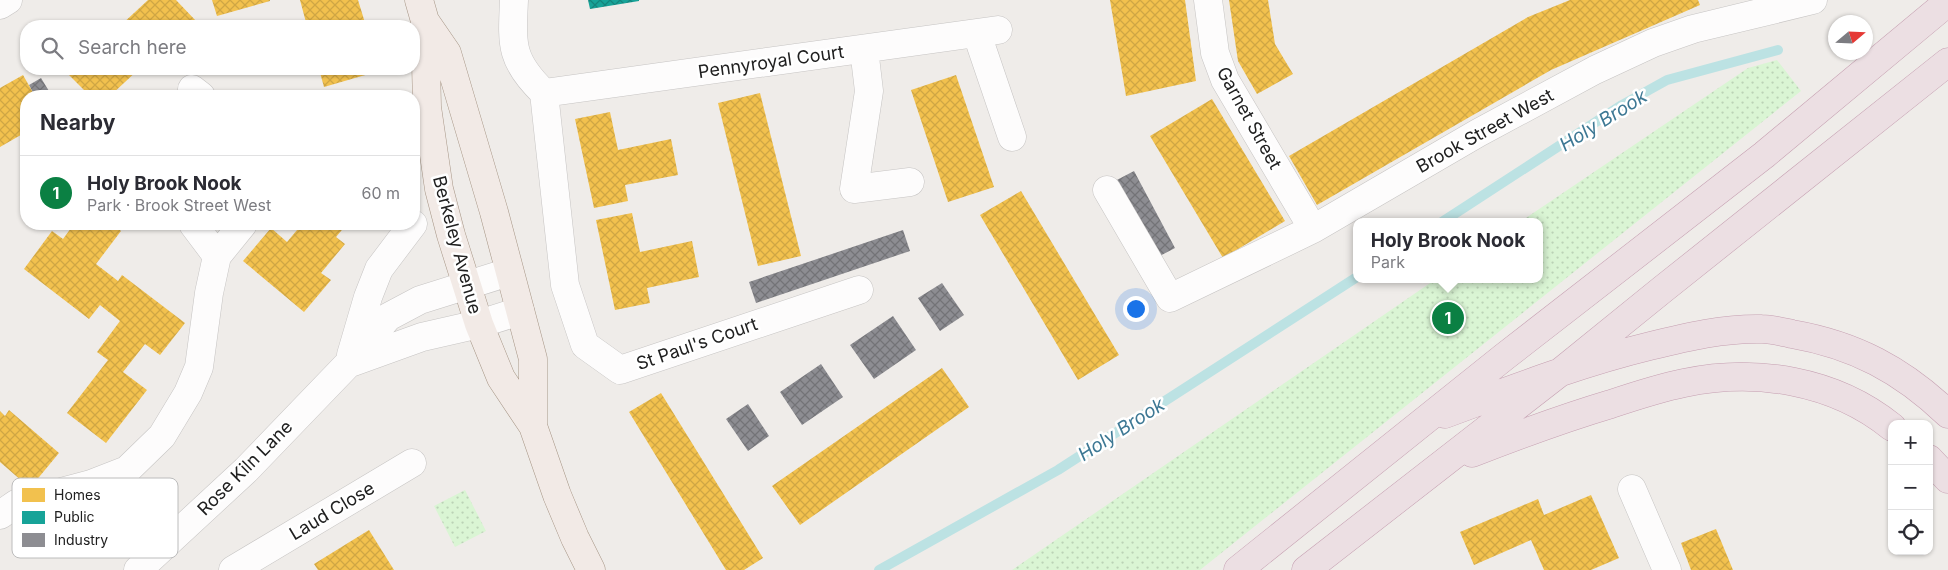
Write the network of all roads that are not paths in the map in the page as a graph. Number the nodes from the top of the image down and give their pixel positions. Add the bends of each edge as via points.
1 (8, 0) edge
2 (514, 0) edge
3 (1208, 0) edge
4 (1813, 0) edge
5 (1948, 2) edge
6 (0, 5) edge
7 (422, 10) edge
8 (864, 49) junction
9 (1948, 62) edge
10 (544, 93) junction
11 (1012, 137) dead end
12 (910, 182) dead end
13 (439, 189) junction
14 (1107, 190) dead end
15 (420, 214) edge
16 (1313, 228) junction
17 (198, 230) edge
18 (238, 230) edge
19 (408, 230) edge
20 (217, 256) junction
21 (509, 272) junction
22 (467, 284) junction
23 (859, 290) dead end
24 (520, 311) junction
25 (479, 324) junction
26 (349, 363) junction
27 (1563, 370) junction
28 (1948, 414) edge
29 (1423, 422) junction
30 (1888, 424) edge
31 (533, 426) junction
32 (412, 463) dead end
33 (1445, 463) junction
34 (1933, 463) edge
35 (106, 478) edge
36 (1948, 478) edge
37 (1632, 489) dead end
38 (12, 507) edge
39 (0, 515) edge
40 (178, 533) edge
41 (151, 558) edge
42 (249, 566) edge
43 (138, 570) edge
44 (591, 570) edge
45 (1238, 570) edge
46 (1306, 570) edge
47 (1667, 570) edge

1 - 6 street
2 - 10 street via 516,58 528,78
3 - 16 street, Garnet Street via 1215,52 1225,80
4 - 16 street, Brook Street West via 1693,29 1653,43 1595,70 1478,133
5 - 29 highway via 1764,155
7 - 13 main road, Berkeley Avenue via 427,107
7 - 21 main road, Berkeley Avenue via 448,54
8 - 10 street, Pennyroyal Court
8 - 11 street, Pennyroyal Court via 988,32
8 - 12 street via 868,91 854,189
9 - 27 highway
10 - 23 street, St Paul's Court via 565,285 585,345 620,370
13 - 15 street
13 - 22 main road, Berkeley Avenue
14 - 16 street, Brook Street West via 1170,298
17 - 20 street
18 - 20 street
19 - 26 street via 379,269
20 - 35 street via 200,368 188,393 162,436 127,470
21 - 22 street, Rose Kiln Lane
21 - 24 main road, Berkeley Avenue
22 - 25 main road, Berkeley Avenue
22 - 26 street, Rose Kiln Lane via 420,300 388,318
24 - 25 street, Rose Kiln Lane
24 - 31 main road, Berkeley Avenue via 532,359
25 - 26 street, Rose Kiln Lane via 422,336
25 - 31 main road, Berkeley Avenue via 501,378
26 - 40 street, Rose Kiln Lane via 246,470
27 - 28 highway via 1685,337 1728,329 1765,329 1852,350 1883,364 1914,383
27 - 29 highway
27 - 33 highway
29 - 45 highway
30 - 33 highway via 1841,396 1797,381 1756,376 1713,378 1654,390 1590,410
31 - 44 main road, Berkeley Avenue via 557,495
32 - 42 street, Laud Close
33 - 46 highway
34 - 36 highway
37 - 47 street
38 - 39 street
41 - 43 street, Rose Kiln Lane

